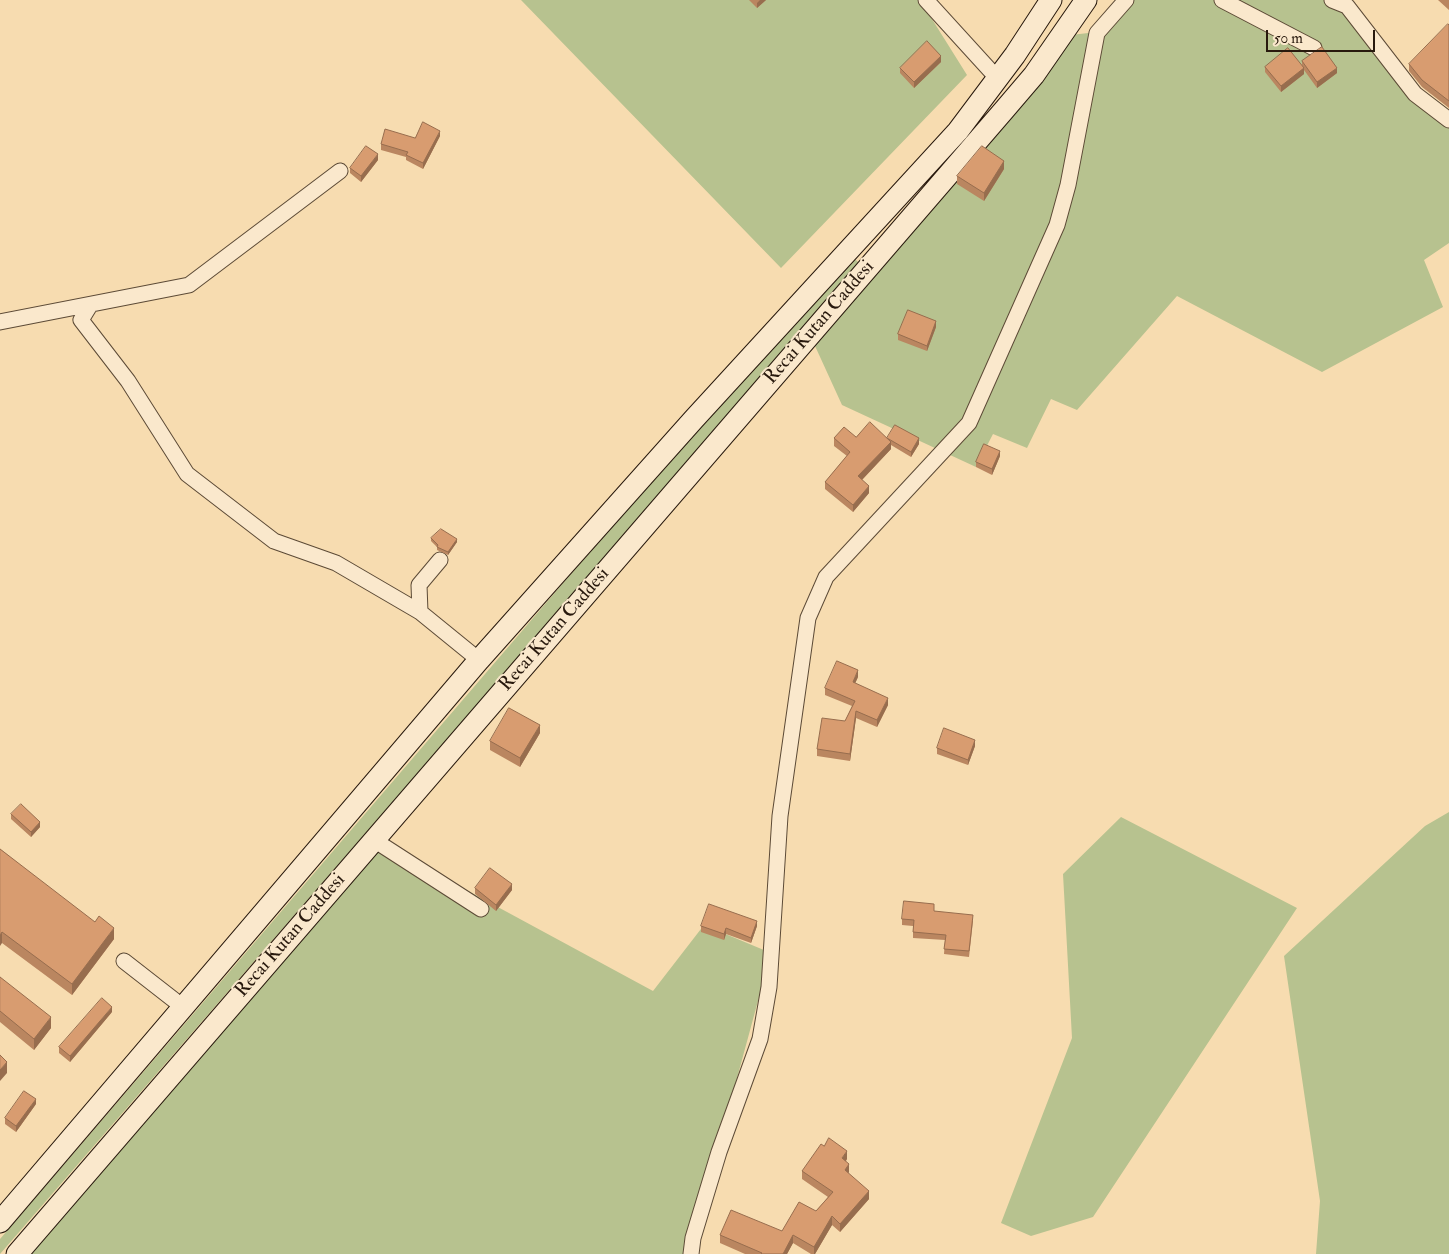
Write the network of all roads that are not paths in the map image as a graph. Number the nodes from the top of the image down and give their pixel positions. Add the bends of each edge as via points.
1 (926, 0) edge
2 (1051, 0) edge
3 (1086, 0) edge
4 (1126, 0) edge
5 (1222, 0) edge
6 (1332, 0) edge
7 (1314, 48) dead end
8 (998, 80) junction
9 (1449, 120) edge
10 (340, 171) dead end
11 (89, 307) junction
12 (0, 322) edge
13 (440, 560) dead end
14 (420, 612) junction
15 (479, 660) junction
16 (374, 840) junction
17 (481, 909) dead end
18 (124, 961) dead end
19 (183, 1007) junction
20 (0, 1222) edge
21 (17, 1254) edge
22 (691, 1254) edge

1 - 8 street
2 - 8 main road, Recai Kutan Caddesi
3 - 16 main road, Recai Kutan Caddesi via 1011,103
4 - 22 street via 1097,32 1058,225 969,424 826,577 808,618 780,816 769,987 760,1039 719,1152
5 - 7 street
6 - 9 street via 1346,6 1415,94
8 - 15 main road, Recai Kutan Caddesi via 958,131
10 - 11 street via 189,285
11 - 12 street
11 - 14 street via 81,320 128,381 187,474 274,541 336,562
13 - 14 street via 420,585
14 - 15 street
15 - 19 main road, Recai Kutan Caddesi
16 - 17 street
16 - 21 main road, Recai Kutan Caddesi
18 - 19 street
19 - 20 main road, Recai Kutan Caddesi

